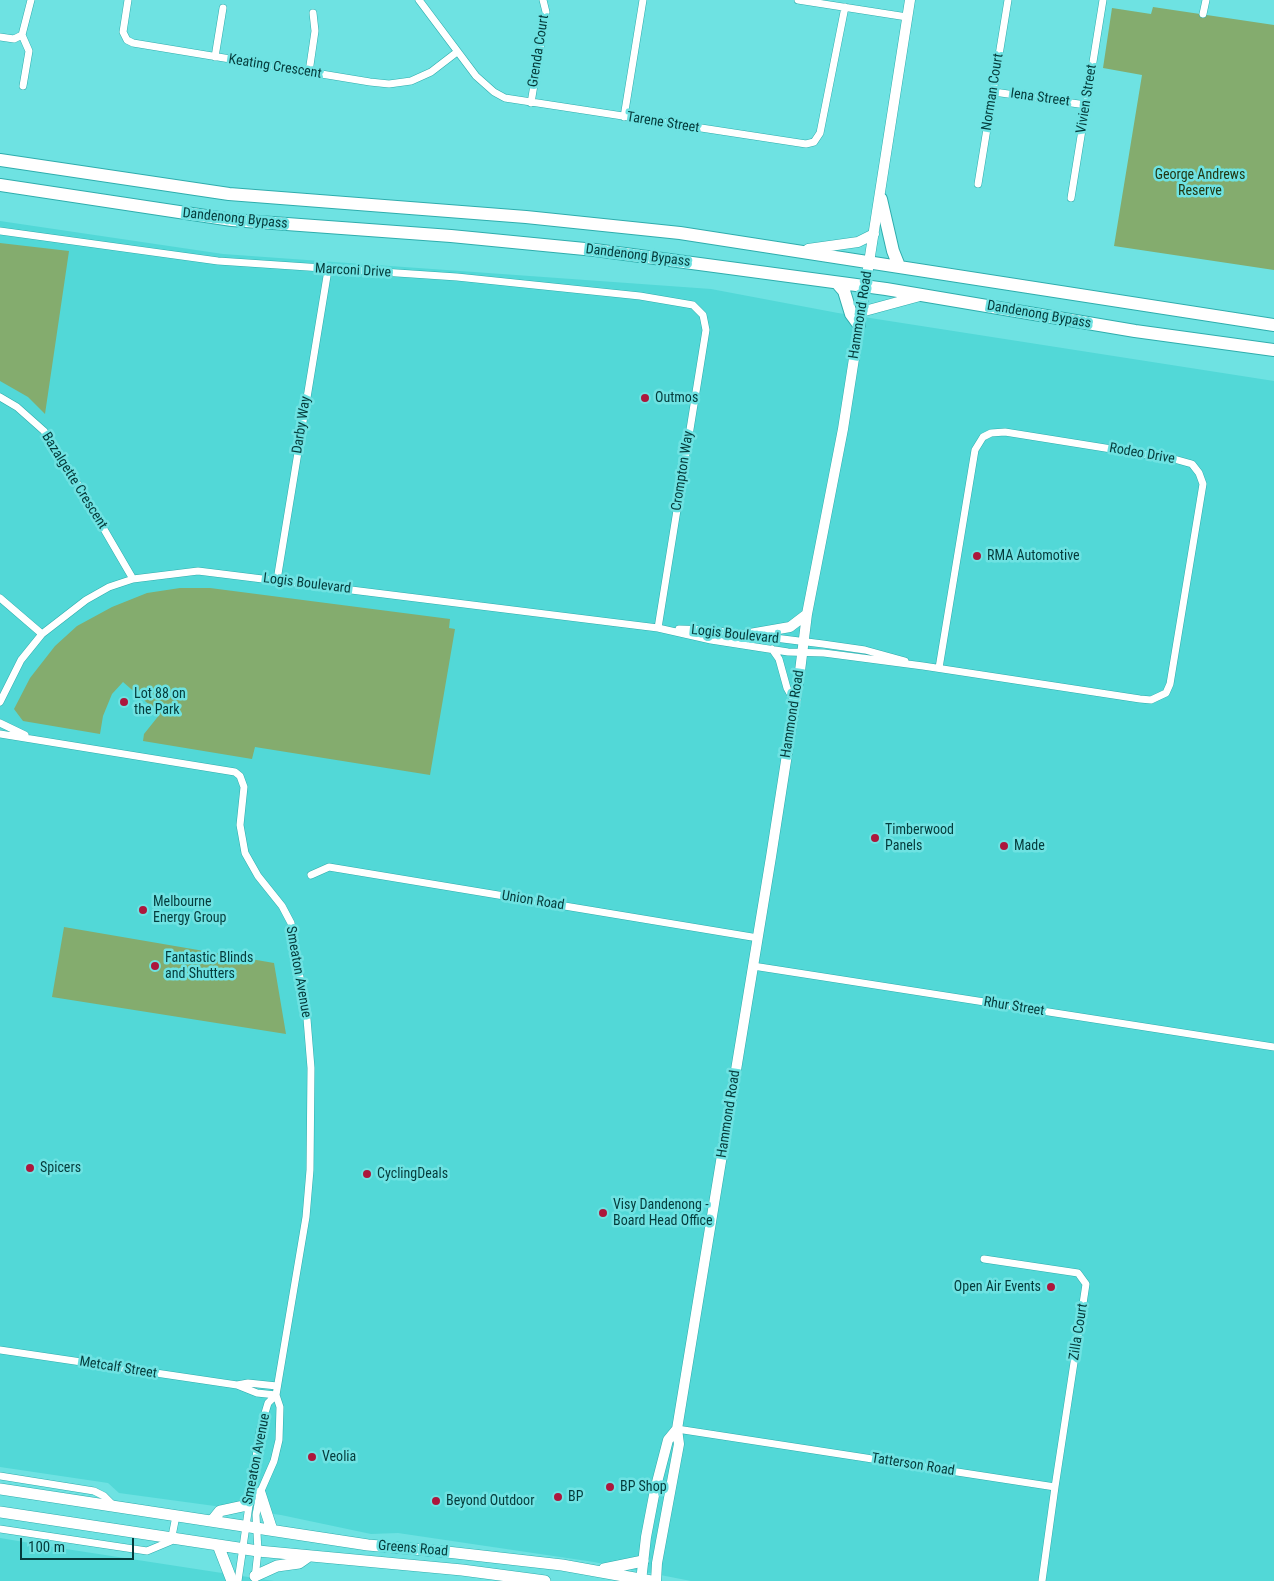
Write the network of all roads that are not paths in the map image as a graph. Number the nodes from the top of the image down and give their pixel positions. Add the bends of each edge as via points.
1 (31, 0) edge
2 (128, 0) edge
3 (419, 0) edge
4 (543, 0) edge
5 (644, 0) edge
6 (798, 0) edge
7 (910, 0) edge
8 (1008, 0) edge
9 (1103, 0) edge
10 (1206, 0) edge
11 (844, 7) junction
12 (223, 8) dead end
13 (313, 13) dead end
14 (1203, 14) dead end
15 (907, 17) junction
16 (22, 35) junction
17 (0, 37) edge
18 (457, 52) junction
19 (215, 57) junction
20 (309, 72) junction
21 (23, 86) dead end
22 (994, 92) junction
23 (530, 103) junction
24 (1086, 105) junction
25 (624, 117) junction
26 (0, 160) edge
27 (978, 184) dead end
28 (0, 185) edge
29 (1071, 198) dead end
30 (881, 199) junction
31 (0, 231) edge
32 (874, 234) junction
33 (799, 250) junction
34 (869, 262) junction
35 (899, 266) junction
36 (328, 270) junction
37 (837, 283) junction
38 (865, 286) junction
39 (921, 295) junction
40 (703, 315) joint
41 (860, 319) junction
42 (1274, 324) edge
43 (1274, 350) edge
44 (0, 397) edge
45 (133, 579) junction
46 (277, 580) junction
47 (0, 598) edge
48 (807, 614) junction
49 (658, 628) junction
50 (667, 629) junction
51 (42, 634) junction
52 (744, 635) junction
53 (803, 647) junction
54 (771, 649) junction
55 (939, 668) junction
56 (0, 702) edge
57 (795, 702) junction
58 (0, 723) edge
59 (0, 734) edge
60 (29, 738) junction
61 (311, 875) dead end
62 (758, 938) junction
63 (753, 966) junction
64 (1274, 1048) edge
65 (984, 1259) dead end
66 (0, 1350) edge
67 (237, 1385) junction
68 (277, 1386) junction
69 (276, 1395) junction
70 (677, 1429) junction
71 (0, 1476) edge
72 (1055, 1487) junction
73 (0, 1489) edge
74 (260, 1493) junction
75 (248, 1503) junction
76 (114, 1506) junction
77 (0, 1512) edge
78 (176, 1516) junction
79 (212, 1521) junction
80 (251, 1527) junction
81 (0, 1529) edge
82 (272, 1530) junction
83 (173, 1538) junction
84 (218, 1545) junction
85 (243, 1549) junction
86 (258, 1551) junction
87 (309, 1556) junction
88 (643, 1560) junction
89 (597, 1570) junction
90 (255, 1579) edge
91 (644, 1580) edge
92 (232, 1581) edge
93 (238, 1581) edge
94 (545, 1581) edge
95 (656, 1581) edge
96 (1042, 1581) edge

1 - 16 street
2 - 19 street, Keating Crescent via 123,32 130,42
3 - 18 street, Tarene Street
4 - 23 street, Grenda Court via 546,12
5 - 25 street
6 - 11 street
7 - 15 main road, Hammond Road
8 - 22 street, Norman Court
9 - 24 street, Vivien Street
10 - 14 street
11 - 15 street
11 - 25 street, Tarene Street via 820,133 814,142 806,144
12 - 19 street
13 - 20 street via 315,31
15 - 30 main road, Hammond Road
16 - 17 street via 14,39
16 - 21 street via 29,51
18 - 20 street, Keating Crescent via 430,72 401,83 380,84
18 - 23 street, Tarene Street via 494,92
19 - 20 street, Keating Crescent
22 - 24 street, Iena Street
22 - 27 street, Norman Court
23 - 25 street, Tarene Street
24 - 29 street, Vivien Street
26 - 33 highway, Dandenong Bypass via 220,193 591,222
28 - 37 highway, Dandenong Bypass via 224,219 595,250
30 - 32 main road, Hammond Road
30 - 35 highway
31 - 36 street, Marconi Drive via 218,261
32 - 33 main road via 847,245
32 - 34 main road, Hammond Road
33 - 34 highway, Dandenong Bypass
34 - 35 highway, Dandenong Bypass
34 - 38 main road, Hammond Road
35 - 42 highway, Dandenong Bypass
36 - 40 street, Marconi Drive via 457,277 640,296 693,305
36 - 46 street, Darby Way
37 - 38 highway, Dandenong Bypass
37 - 41 highway via 844,292 851,314
38 - 39 highway, Dandenong Bypass
38 - 41 main road, Hammond Road
39 - 41 main road
39 - 43 highway, Dandenong Bypass via 1134,331
40 - 49 street, Crompton Way via 706,330
41 - 48 main road, Hammond Road via 843,429
44 - 45 street, Bazalgette Crescent via 17,406 44,431
45 - 46 street, Logis Boulevard via 198,571
45 - 51 street, Logis Boulevard via 86,600
46 - 49 street, Logis Boulevard
47 - 51 street
48 - 52 main road via 790,627
48 - 53 main road, Hammond Road
49 - 50 street, Logis Boulevard
50 - 52 street, Logis Boulevard
50 - 54 street, Logis Boulevard
51 - 56 street, Logis Boulevard via 21,660
52 - 53 street, Logis Boulevard
53 - 54 street, Logis Boulevard
53 - 55 street, Rodeo Drive via 824,653
53 - 57 main road, Hammond Road
54 - 57 street, Logis Boulevard via 779,659 787,688
55 - 55 street, Rodeo Drive via 1140,699 1151,700 1166,693 1201,501 1203,484 1199,473 1192,464 1174,459 1005,432 983,437 975,450
57 - 62 main road, Hammond Road
58 - 60 street, Smeaton Avenue
59 - 60 street, Smeaton Avenue
60 - 68 street, Smeaton Avenue via 230,771 243,780 240,826 245,853 290,923 306,1010 311,1068 306,1217
61 - 62 street, Union Road via 329,867
62 - 63 main road, Hammond Road
63 - 64 street, Rhur Street
63 - 70 main road, Hammond Road
65 - 72 street, Zilla Court via 1078,1273 1086,1284
66 - 67 street, Metcalf Street
67 - 68 street, Metcalf Street
67 - 69 street, Metcalf Street via 257,1393
68 - 69 street, Smeaton Avenue
69 - 74 street, Smeaton Avenue via 280,1407 279,1440
69 - 75 street, Smeaton Avenue via 268,1403 260,1430
70 - 72 street, Tatterson Road
70 - 88 main road, Hammond Road via 668,1440 654,1490
70 - 95 main road, Hammond Road via 679,1444
71 - 76 street, Greens Road via 94,1491
72 - 96 street
73 - 76 main road, Greens Road
74 - 80 street, Smeaton Avenue
74 - 82 main road
75 - 79 main road via 220,1512
75 - 80 street, Smeaton Avenue
76 - 78 main road, Greens Road
77 - 83 main road, Greens Road
78 - 79 main road, Greens Road
78 - 83 street
79 - 80 main road, Greens Road
80 - 82 main road, Greens Road
80 - 85 street
80 - 86 street
81 - 83 street via 140,1551 168,1544
82 - 89 main road, Greens Road via 385,1548
83 - 84 main road, Greens Road
84 - 85 main road, Greens Road
84 - 92 main road
85 - 86 main road, Greens Road
85 - 93 street
86 - 87 main road, Greens Road
86 - 90 street
87 - 90 main road via 298,1563 277,1566
87 - 94 main road, Greens Road
88 - 89 main road
88 - 91 main road, Hammond Road
89 - 91 main road, Greens Road

